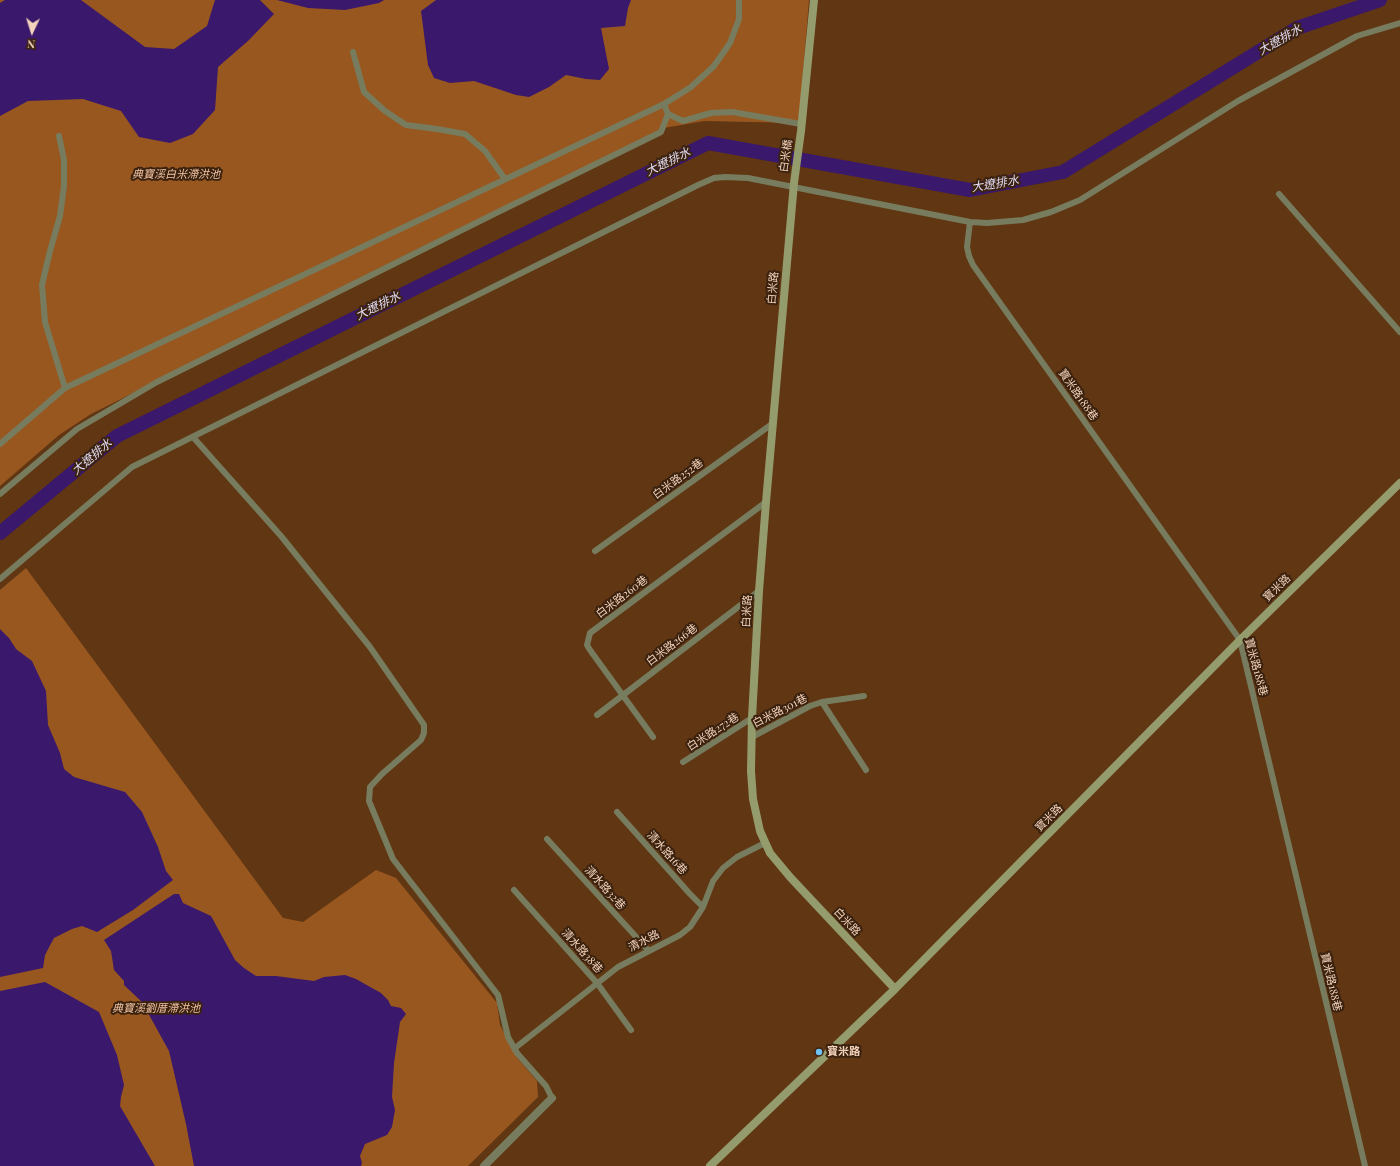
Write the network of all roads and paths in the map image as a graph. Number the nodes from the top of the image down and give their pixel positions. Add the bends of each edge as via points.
1 (739, 0) edge
2 (814, 0) edge
3 (1400, 23) edge
4 (353, 52) dead end
5 (664, 104) junction
6 (668, 114) junction
7 (801, 128) junction
8 (60, 136) dead end
9 (506, 179) junction
10 (793, 185) junction
11 (1279, 194) dead end
12 (970, 222) junction
13 (1400, 332) edge
14 (65, 388) junction
15 (772, 424) junction
16 (193, 437) junction
17 (0, 444) edge
18 (1400, 483) edge
19 (0, 494) edge
20 (766, 502) junction
21 (596, 551) dead end
22 (0, 579) edge
23 (759, 591) junction
24 (1240, 640) junction
25 (623, 695) junction
26 (864, 696) dead end
27 (822, 702) junction
28 (597, 715) dead end
29 (752, 718) junction
30 (653, 737) dead end
31 (752, 737) junction
32 (684, 762) dead end
33 (866, 770) dead end
34 (617, 812) dead end
35 (547, 839) dead end
36 (765, 843) junction
37 (514, 890) dead end
38 (703, 907) junction
39 (649, 951) junction
40 (597, 983) junction
41 (896, 990) junction
42 (631, 1030) dead end
43 (515, 1048) junction
44 (552, 1098) joint
45 (484, 1166) edge
46 (710, 1166) edge
47 (1365, 1166) edge

1 - 5 lane via 739,19 730,43 714,66 691,87
2 - 7 street
3 - 12 lane via 1357,36 1238,100 1080,200 1023,220
4 - 9 lane via 364,92 386,112 406,125 465,134 486,151
5 - 6 lane
5 - 9 lane
6 - 7 lane via 682,121 711,113 732,112
6 - 19 lane via 662,132 157,382 77,429
7 - 10 street, 白米橋
8 - 14 lane via 64,160 64,186 60,216 42,285 45,322
9 - 14 lane
10 - 12 lane
10 - 15 street, 白米路
10 - 16 lane via 735,177 714,178 698,184
11 - 13 lane
12 - 24 lane, 寶米路188巷 via 967,247 973,265
14 - 17 lane
15 - 20 street, 白米路
15 - 21 lane, 白米路252巷
16 - 22 lane via 132,467
16 - 43 lane via 281,536 370,647 424,725 421,740 370,787 369,801 393,859 498,995 508,1037
18 - 24 street, 寶米路
20 - 23 street, 白米路
20 - 25 lane, 白米路260巷 via 590,633 587,645
23 - 25 lane, 白米路266巷
23 - 29 street, 白米路
24 - 41 street, 寶米路
24 - 47 lane, 寶米路188巷
25 - 28 lane, 白米路266巷
25 - 30 lane, 白米路260巷
26 - 27 lane, 白米路301巷
27 - 31 lane, 白米路301巷
27 - 33 lane
29 - 31 street, 白米路
29 - 32 lane, 白米路272巷
31 - 36 street, 白米路 via 753,799
34 - 38 lane, 清水路16巷
35 - 39 lane, 清水路32巷
36 - 38 lane, 清水路 via 737,857 723,868 714,881
36 - 41 street, 白米路 via 790,877
37 - 40 lane, 清水路38巷
38 - 39 lane, 清水路 via 690,927
39 - 40 lane, 清水路 via 618,967
40 - 42 lane, 清水路38巷
40 - 43 lane, 清水路
41 - 46 street, 寶米路
43 - 44 lane via 546,1086
44 - 45 street

